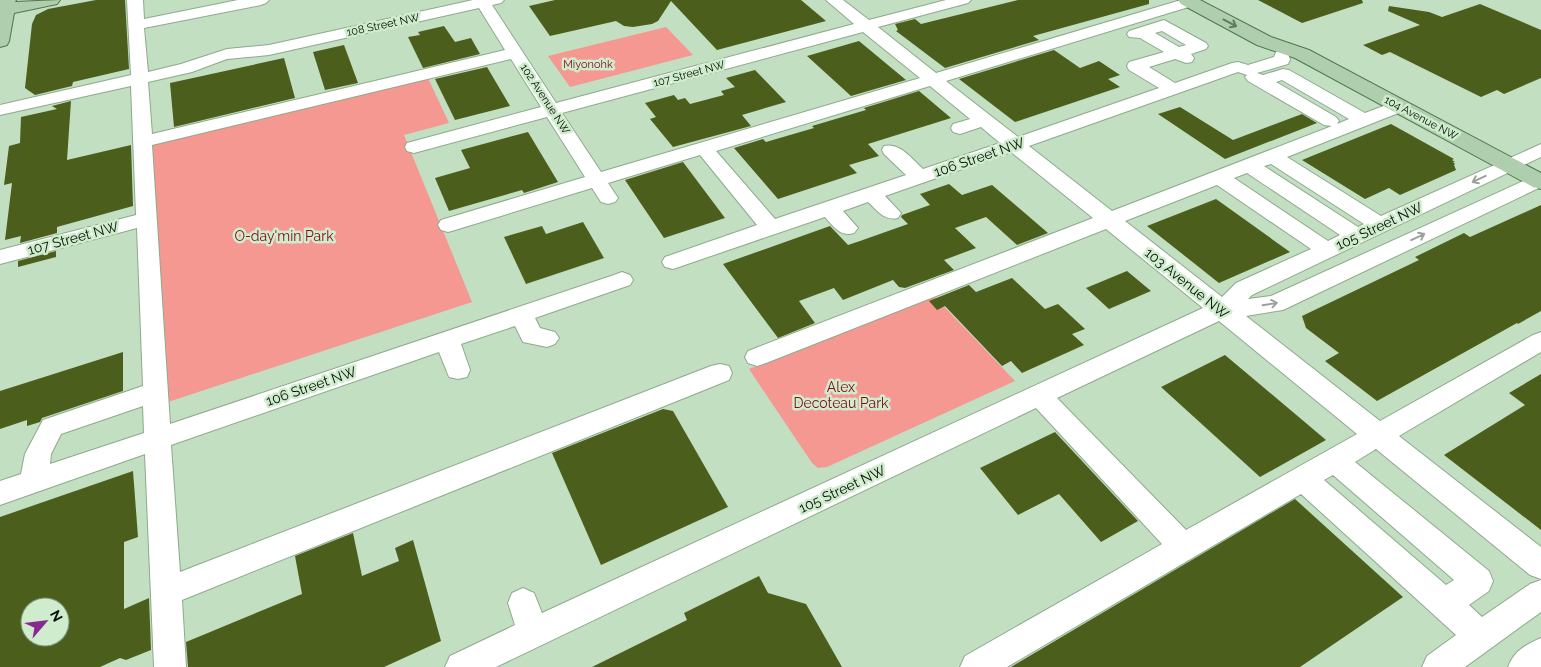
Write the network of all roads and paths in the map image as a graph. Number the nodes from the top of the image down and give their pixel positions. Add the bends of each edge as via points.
1 (51, 0) edge
2 (135, 0) edge
3 (261, 0) edge
4 (834, 0) edge
5 (906, 0) edge
6 (963, 0) edge
7 (1215, 0) edge
8 (486, 1) edge
9 (1189, 1) edge
10 (5, 3) edge
11 (939, 3) edge
12 (922, 11) junction
13 (136, 25) junction
14 (866, 26) junction
15 (1142, 32) junction
16 (0, 41) edge
17 (1125, 45) dead end
18 (1088, 49) dead end
19 (515, 53) junction
20 (1177, 53) junction
21 (1303, 55) junction
22 (1150, 61) junction
23 (1236, 68) junction
24 (1215, 76) junction
25 (140, 79) junction
26 (932, 79) junction
27 (1263, 81) junction
28 (1174, 90) junction
29 (1400, 106) junction
30 (0, 110) edge
31 (552, 110) junction
32 (984, 120) junction
33 (1364, 120) junction
34 (1330, 121) dead end
35 (960, 128) dead end
36 (143, 142) junction
37 (1014, 144) junction
38 (414, 147) dead end
39 (704, 148) junction
40 (891, 150) dead end
41 (1541, 150) edge
42 (1272, 156) junction
43 (1250, 165) junction
44 (1509, 165) junction
45 (920, 177) junction
46 (1219, 177) junction
47 (1540, 180) edge
48 (597, 181) junction
49 (872, 194) junction
50 (608, 198) dead end
51 (829, 208) junction
52 (891, 213) dead end
53 (1360, 213) junction
54 (146, 219) junction
55 (1109, 220) junction
56 (1337, 223) junction
57 (448, 225) dead end
58 (1380, 225) junction
59 (771, 228) junction
60 (847, 228) dead end
61 (1356, 236) junction
62 (1327, 250) junction
63 (0, 257) edge
64 (672, 262) dead end
65 (622, 280) dead end
66 (1222, 310) junction
67 (522, 314) junction
68 (547, 338) dead end
69 (447, 340) junction
70 (1541, 341) edge
71 (761, 353) dead end
72 (458, 370) dead end
73 (720, 373) dead end
74 (155, 392) junction
75 (1040, 396) junction
76 (1377, 434) junction
77 (157, 439) junction
78 (1334, 460) junction
79 (1302, 478) junction
80 (33, 482) junction
81 (0, 493) edge
82 (1183, 547) junction
83 (1541, 565) edge
84 (166, 592) junction
85 (1541, 594) edge
86 (523, 604) dead end
87 (1445, 604) junction
88 (534, 633) junction
89 (1480, 637) junction
90 (1541, 654) edge
91 (170, 667) edge
92 (461, 667) edge
93 (976, 667) edge
94 (1438, 667) edge
95 (1524, 667) edge

1 - 10 main road
2 - 13 street
3 - 13 street
4 - 14 street, 103 Avenue NW
5 - 12 street
6 - 11 street, 107 Street NW
7 - 21 main road, 104 Avenue NW via 1286,37
8 - 19 street, 102 Avenue NW
8 - 25 street, 108 Street NW via 453,16 296,50 269,50 255,58 200,69 186,68
9 -> 21 main road, 104 Avenue NW via 1264,41
9 - 26 street
10 - 16 main road
11 - 12 street, 107 Street NW
12 - 14 street, 107 Street NW
13 - 25 street
14 - 26 street, 103 Avenue NW
14 - 31 street, 107 Street NW
15 - 18 street
15 - 20 street
15 - 20 street via 1164,24 1200,46
17 - 22 street
19 - 31 street, 102 Avenue NW
19 - 36 street via 311,98
20 - 22 street
20 - 24 street
21 - 23 street, 106 Street NW via 1282,56 1282,60 1248,70
21 - 29 main road, 104 Avenue NW
22 - 28 street via 1135,66
23 - 24 street, 106 Street NW
23 - 27 street
24 - 28 street, 106 Street NW
25 - 30 street, 108 Street NW
25 - 36 street
26 - 32 street, 103 Avenue NW
26 - 39 street
27 - 33 street via 1283,74
27 - 34 street
28 - 37 street, 106 Street NW
29 - 33 street
29 - 44 main road, 104 Avenue NW
31 - 38 street, 107 Street NW
31 - 48 street, 102 Avenue NW
32 - 35 street
32 - 37 street, 103 Avenue NW
33 - 42 street
36 - 54 street
37 - 45 street, 106 Street NW
37 - 55 street, 103 Avenue NW
39 - 48 street
39 - 59 street
40 - 45 street
41 - 44 street, 105 Street NW
42 - 43 street
42 - 53 street
43 - 46 street
43 - 56 street
44 - 47 main road, 104 Avenue NW
44 -> 58 street, 105 Street NW
45 - 49 street, 106 Street NW
46 - 55 street
46 - 62 street
66 -> 47 street, 105 Street NW via 1275,304
48 - 50 street, 102 Avenue NW
48 - 57 street
49 - 51 street, 106 Street NW
49 - 52 street
51 - 59 street, 106 Street NW
51 - 60 street
53 - 56 street
53 - 58 street
54 - 63 street, 107 Street NW
54 - 74 street
55 - 66 street, 103 Avenue NW
55 - 71 street
56 - 61 street
58 - 61 street, 105 Street NW
59 - 64 street, 106 Street NW via 701,262
61 - 62 street, 105 Street NW
62 - 66 street, 105 Street NW via 1244,289
65 - 67 street, 106 Street NW via 602,296 563,309
66 - 75 street, 105 Street NW
66 - 76 street, 103 Avenue NW
67 - 68 street via 532,336
67 - 69 street, 106 Street NW
69 - 72 street
69 - 77 street, 106 Street NW
70 - 76 street
73 - 84 street via 657,394
74 - 77 street
74 - 80 street via 52,427 38,454
75 - 82 street
75 - 88 street, 105 Street NW
76 - 78 street
76 - 83 street, 103 Avenue NW
77 - 80 street, 106 Street NW
77 - 84 street
78 - 79 street
78 - 87 street via 1478,581
79 - 82 street
79 - 87 street
80 - 81 street, 106 Street NW
82 - 93 street
84 - 91 street
85 - 89 street
86 - 88 street
87 - 89 street
88 - 92 street, 105 Street NW
89 - 94 street
90 - 95 street

